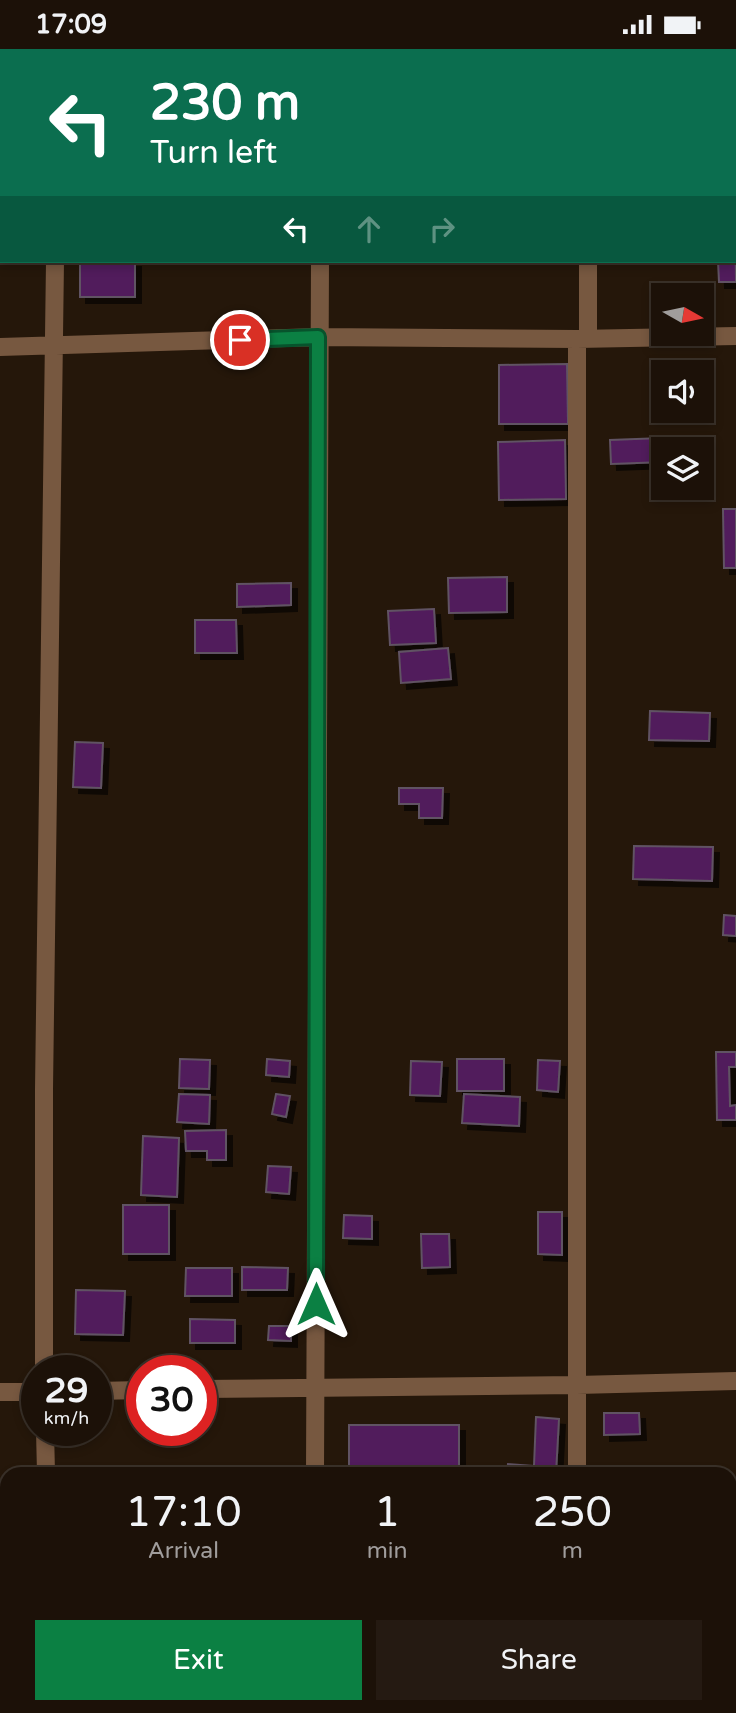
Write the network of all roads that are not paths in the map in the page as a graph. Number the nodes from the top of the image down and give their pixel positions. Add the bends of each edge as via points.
1 (55, 263) edge
2 (320, 263) edge
3 (588, 263) edge
4 (736, 336) edge
5 (318, 337) junction
6 (582, 338) junction
7 (0, 347) edge
8 (55, 347) junction
9 (44, 1355) edge
10 (736, 1381) edge
11 (577, 1385) junction
12 (316, 1387) junction
13 (217, 1389) edge
14 (0, 1392) edge
15 (21, 1392) edge
16 (45, 1446) edge
17 (46, 1467) edge
18 (315, 1467) edge
19 (577, 1467) edge

1 - 8 street
2 - 5 street
3 - 6 street
4 - 6 street
5 - 6 street
5 - 8 street
5 - 12 street
6 - 11 street
7 - 8 street
8 - 9 street
10 - 11 street
11 - 12 street
11 - 19 street
12 - 13 street
12 - 18 street
14 - 15 street
16 - 17 street

